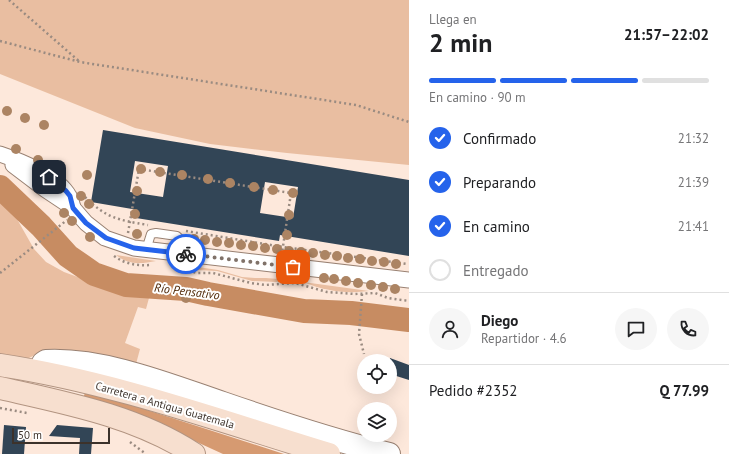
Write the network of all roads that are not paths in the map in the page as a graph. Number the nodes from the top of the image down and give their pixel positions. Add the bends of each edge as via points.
1 (0, 154) edge
2 (0, 157) edge
3 (76, 200) junction
4 (409, 280) edge
5 (0, 365) edge
6 (39, 371) junction
7 (0, 380) edge
8 (78, 380) junction
9 (0, 388) edge
10 (68, 404) junction
11 (194, 454) edge
12 (328, 454) edge
13 (389, 454) edge

1 - 3 street via 38,170
2 - 3 street via 46,190
3 - 4 street via 86,223 106,238 126,246
5 - 6 main road, Carretera a Antigua Guatemala
6 - 7 main road via 37,380 32,383
6 - 8 main road, Carretera a Antigua Guatemala
6 - 13 street via 46,361 92,364 138,375 327,437
8 - 10 main road via 62,386 61,393
8 - 12 main road, Carretera a Antigua Guatemala via 164,402
9 - 10 main road
10 - 11 main road via 155,433

